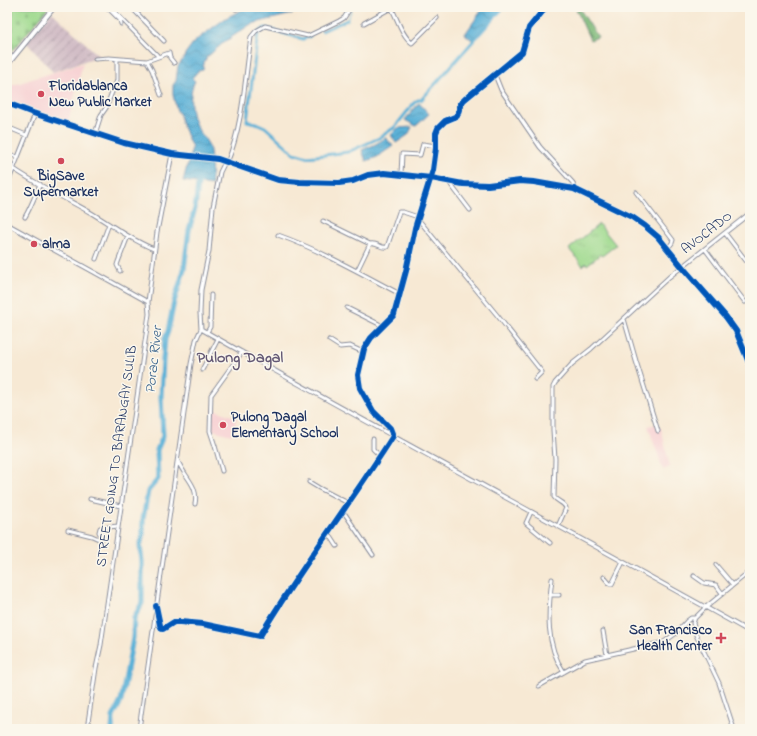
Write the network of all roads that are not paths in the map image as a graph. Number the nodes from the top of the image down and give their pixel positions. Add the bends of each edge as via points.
1 (54, 7) edge
2 (107, 7) edge
3 (110, 7) edge
4 (131, 7) edge
5 (351, 7) edge
6 (391, 7) edge
7 (546, 7) edge
8 (437, 18) dead end
9 (364, 23) dead end
10 (121, 24) dead end
11 (164, 41) dead end
12 (157, 55) dead end
13 (95, 59) dead end
14 (116, 59) junction
15 (147, 61) junction
16 (174, 63) dead end
17 (7, 65) edge
18 (495, 75) junction
19 (162, 95) dead end
20 (7, 103) edge
21 (35, 114) junction
22 (7, 127) edge
23 (95, 134) junction
24 (26, 135) junction
25 (436, 146) junction
26 (7, 153) edge
27 (172, 154) junction
28 (17, 157) junction
29 (226, 162) junction
30 (14, 169) junction
31 (401, 174) junction
32 (431, 178) junction
33 (448, 181) junction
34 (40, 184) junction
35 (7, 185) edge
36 (574, 189) junction
37 (636, 192) dead end
38 (470, 210) dead end
39 (750, 213) edge
40 (25, 217) dead end
41 (418, 218) junction
42 (323, 221) dead end
43 (7, 224) edge
44 (110, 224) junction
45 (725, 233) junction
46 (128, 236) junction
47 (278, 236) dead end
48 (370, 244) junction
49 (668, 248) junction
50 (154, 249) junction
51 (705, 249) junction
52 (96, 259) dead end
53 (750, 264) edge
54 (682, 266) junction
55 (120, 271) dead end
56 (357, 271) junction
57 (400, 294) junction
58 (211, 295) dead end
59 (148, 302) junction
60 (745, 302) dead end
61 (347, 308) dead end
62 (624, 319) junction
63 (383, 326) junction
64 (201, 329) junction
65 (207, 332) junction
66 (218, 338) junction
67 (329, 340) dead end
68 (242, 352) junction
69 (363, 352) junction
70 (750, 365) edge
71 (202, 370) dead end
72 (536, 379) dead end
73 (658, 431) dead end
74 (393, 436) junction
75 (373, 439) dead end
76 (380, 456) junction
77 (178, 459) junction
78 (222, 471) dead end
79 (309, 482) dead end
80 (90, 499) dead end
81 (348, 503) junction
82 (195, 504) dead end
83 (121, 506) junction
84 (343, 511) junction
85 (531, 512) junction
86 (118, 526) junction
87 (558, 526) junction
88 (68, 530) dead end
89 (328, 532) junction
90 (550, 543) dead end
91 (337, 546) dead end
92 (373, 555) dead end
93 (623, 562) junction
94 (716, 565) dead end
95 (750, 571) edge
96 (694, 576) dead end
97 (604, 577) dead end
98 (552, 579) dead end
99 (732, 585) junction
100 (722, 593) junction
101 (550, 595) junction
102 (559, 595) dead end
103 (156, 606) junction
104 (705, 608) junction
105 (695, 618) junction
106 (603, 631) dead end
107 (750, 632) edge
108 (607, 655) junction
109 (564, 672) junction
110 (539, 686) dead end
111 (87, 729) edge
112 (139, 729) edge
113 (734, 729) edge

1 - 17 main road
2 - 10 street
3 - 12 street
4 - 11 street
5 - 29 street via 344,18 308,36 265,26 251,37 239,126 233,149
6 - 8 street via 412,44
6 - 9 street
7 - 18 street via 529,28 522,52
13 - 14 street
14 - 15 street
14 - 23 street via 117,80
15 - 16 street via 169,53
15 - 19 street
18 - 25 street via 461,103 457,116 445,121 438,128
18 - 36 street via 501,90 540,147
20 - 21 street
21 - 23 street
21 - 24 street
22 - 24 street
23 - 27 street
24 - 28 street
25 - 31 street via 423,144 420,155 402,154
25 - 32 street
26 - 28 street
27 - 29 street via 216,158
27 - 50 street, STREET GOING TO BARANGAY SULIB
28 - 30 street
29 - 31 street via 278,180 300,182 339,183 368,175
29 - 64 street via 220,172 213,207 201,290
30 - 34 street
30 - 35 street
31 - 32 street
32 - 33 street
32 - 41 street
33 - 36 street via 488,185 520,181
33 - 38 street
34 - 40 street
34 - 44 street
36 - 49 street via 632,217
37 - 49 street via 673,240
39 - 45 street, AVOCADO
41 - 48 street via 399,212 387,248 375,243
41 - 57 street
41 - 72 street via 542,372
42 - 48 street
43 - 59 street
44 - 46 street
44 - 52 street
45 - 51 street, AVOCADO
45 - 53 street
46 - 50 street
46 - 55 street via 117,266
47 - 56 street via 299,243
48 - 56 street
49 - 54 street
50 - 59 street, STREET GOING TO BARANGAY SULIB
51 - 54 street, AVOCADO
51 - 60 street
54 - 62 street, AVOCADO
54 - 70 street via 736,331
56 - 57 street
57 - 63 street via 394,315
58 - 65 street via 210,326
59 - 83 street, STREET GOING TO BARANGAY SULIB
61 - 63 street
62 - 73 street
62 - 87 street, AVOCADO via 572,364 554,384 554,497 566,508
63 - 69 street via 371,338
64 - 65 street
64 - 77 street via 191,364
65 - 66 street
66 - 68 street
66 - 71 street
67 - 69 street via 340,347 350,346
68 - 74 street
68 - 78 street via 211,395 210,431
69 - 74 street via 358,375 360,388 375,415 390,428
74 - 76 street
74 - 85 street
75 - 76 street via 373,449
76 - 81 street
77 - 82 street via 181,469 195,489
77 - 103 street
79 - 81 street
80 - 83 street
81 - 84 street
83 - 86 street, STREET GOING TO BARANGAY SULIB
84 - 89 street
84 - 92 street
85 - 87 street
85 - 90 street via 526,523
86 - 88 street via 100,528 101,540
86 - 111 street, STREET GOING TO BARANGAY SULIB
87 - 93 street
89 - 91 street
89 - 103 street via 260,636 180,622 174,622 164,629 160,625
93 - 97 street via 612,584
93 - 104 street
94 - 99 street
95 - 99 street
96 - 100 street via 704,583 716,585
98 - 101 street
99 - 100 street
100 - 104 street
101 - 102 street
101 - 109 street via 550,635 558,664
103 - 112 street
104 - 105 street
104 - 107 street
105 - 108 street via 687,621 664,642
105 - 113 street via 696,635 719,683
106 - 108 street
108 - 109 street via 585,660
109 - 110 street

